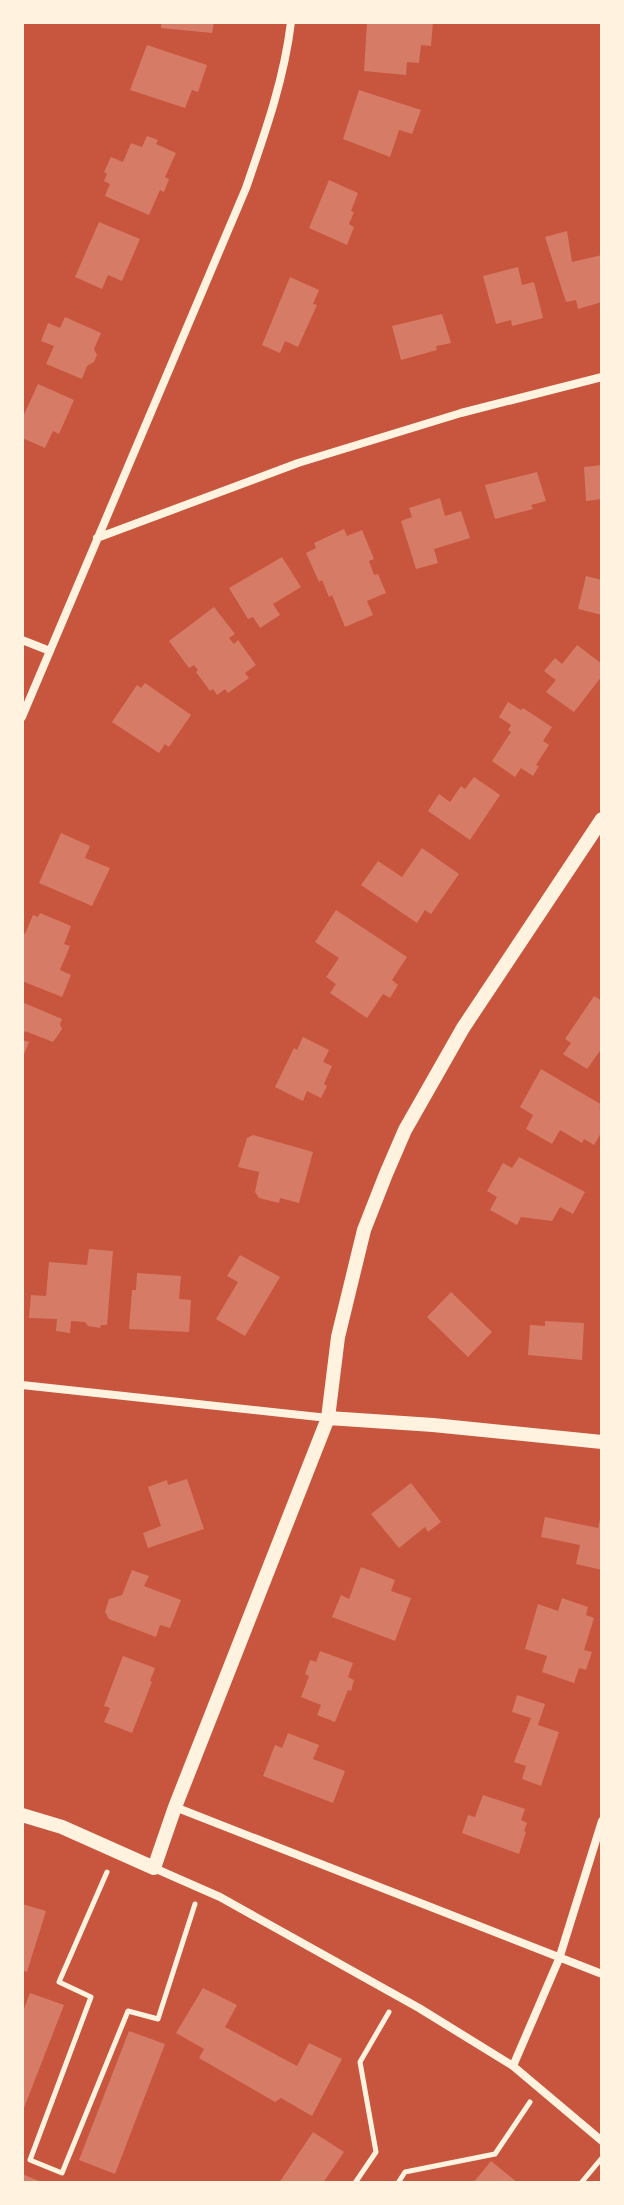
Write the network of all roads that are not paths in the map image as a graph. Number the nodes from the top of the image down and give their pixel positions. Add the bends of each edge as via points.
1 (291, 22) edge
2 (602, 377) edge
3 (97, 538) junction
4 (22, 640) edge
5 (50, 651) junction
6 (22, 717) edge
7 (602, 819) edge
8 (22, 1385) edge
9 (328, 1418) junction
10 (602, 1442) edge
11 (175, 1807) junction
12 (22, 1815) edge
13 (602, 1821) edge
14 (154, 1868) junction
15 (559, 1959) junction
16 (602, 1974) edge
17 (513, 2066) junction
18 (602, 2141) edge

1 - 3 street via 273,111 246,188
2 - 3 street via 298,463
3 - 5 street
4 - 5 street
5 - 6 street
7 - 9 street via 463,1028 405,1130 364,1230 338,1337
8 - 9 street
9 - 10 street
9 - 11 street
11 - 14 street
11 - 15 street
12 - 14 street
13 - 15 street
14 - 17 street via 292,1935
15 - 16 street
15 - 17 street
17 - 18 street

